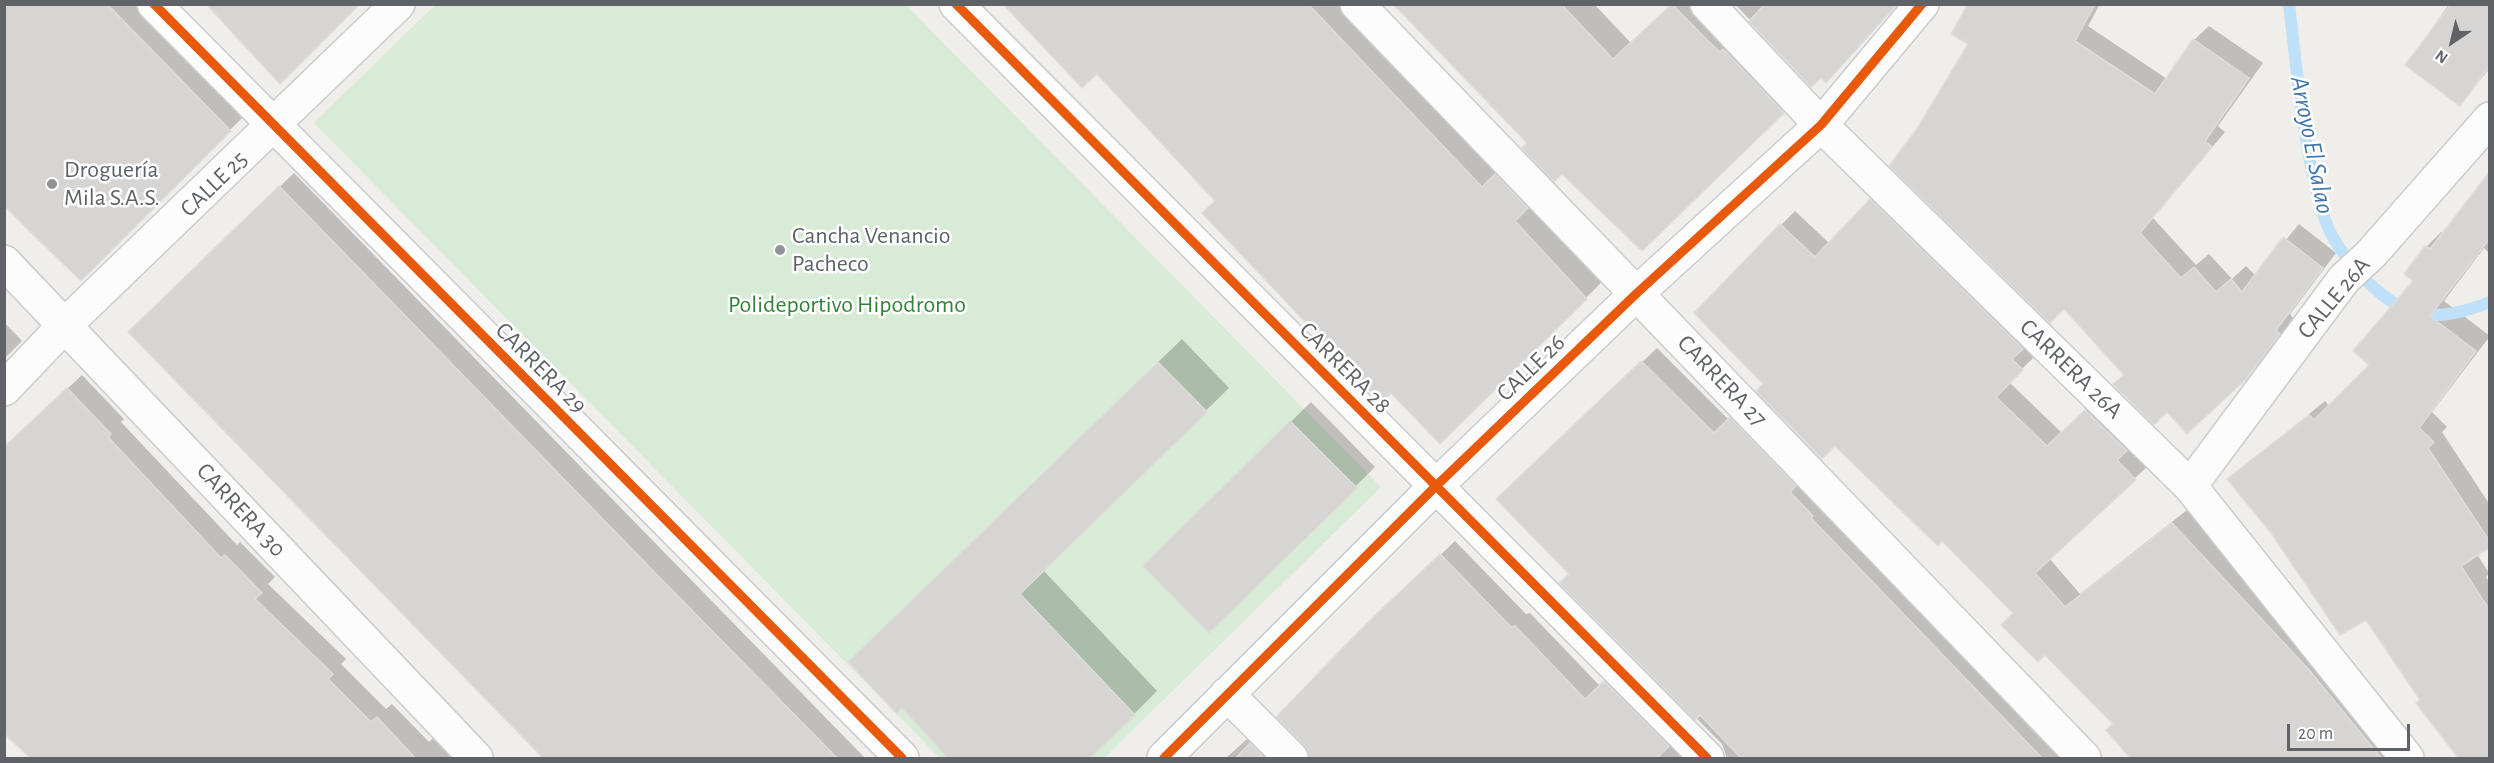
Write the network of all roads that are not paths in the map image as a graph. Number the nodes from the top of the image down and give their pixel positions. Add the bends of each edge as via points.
1 (154, 4) edge
2 (399, 4) edge
3 (956, 4) edge
4 (1357, 4) edge
5 (1707, 4) edge
6 (1922, 4) edge
7 (2490, 119) edge
8 (1821, 125) junction
9 (274, 127) junction
10 (4, 262) edge
11 (1637, 293) junction
12 (66, 324) junction
13 (4, 389) edge
14 (2190, 486) junction
15 (1435, 487) junction
16 (1227, 694) junction
17 (476, 759) edge
18 (902, 759) edge
19 (1164, 759) edge
20 (1291, 759) edge
21 (1707, 759) edge
22 (2084, 759) edge
23 (2407, 759) edge

1 - 9 street, CARRERA 29
2 - 9 street, CALLE 25
3 - 15 street, CARRERA 28
4 - 11 street, CARRERA 27
5 - 8 street, CARRERA 26A
6 - 8 street, CALLE 26
7 - 14 street, CALLE 26A via 2371,254 2344,279
8 - 11 street, CALLE 26
8 - 14 street, CARRERA 26A
9 - 12 street, CALLE 25
9 - 18 street, CARRERA 29
10 - 12 street, CARRERA 30
11 - 15 street, CALLE 26
11 - 22 street, CARRERA 27
12 - 13 street, CALLE 25
12 - 17 street, CARRERA 30
14 - 23 street, CARRERA 26A
15 - 16 street, CALLE 26
15 - 21 street, CARRERA 28
16 - 19 street, CALLE 26
16 - 20 street

